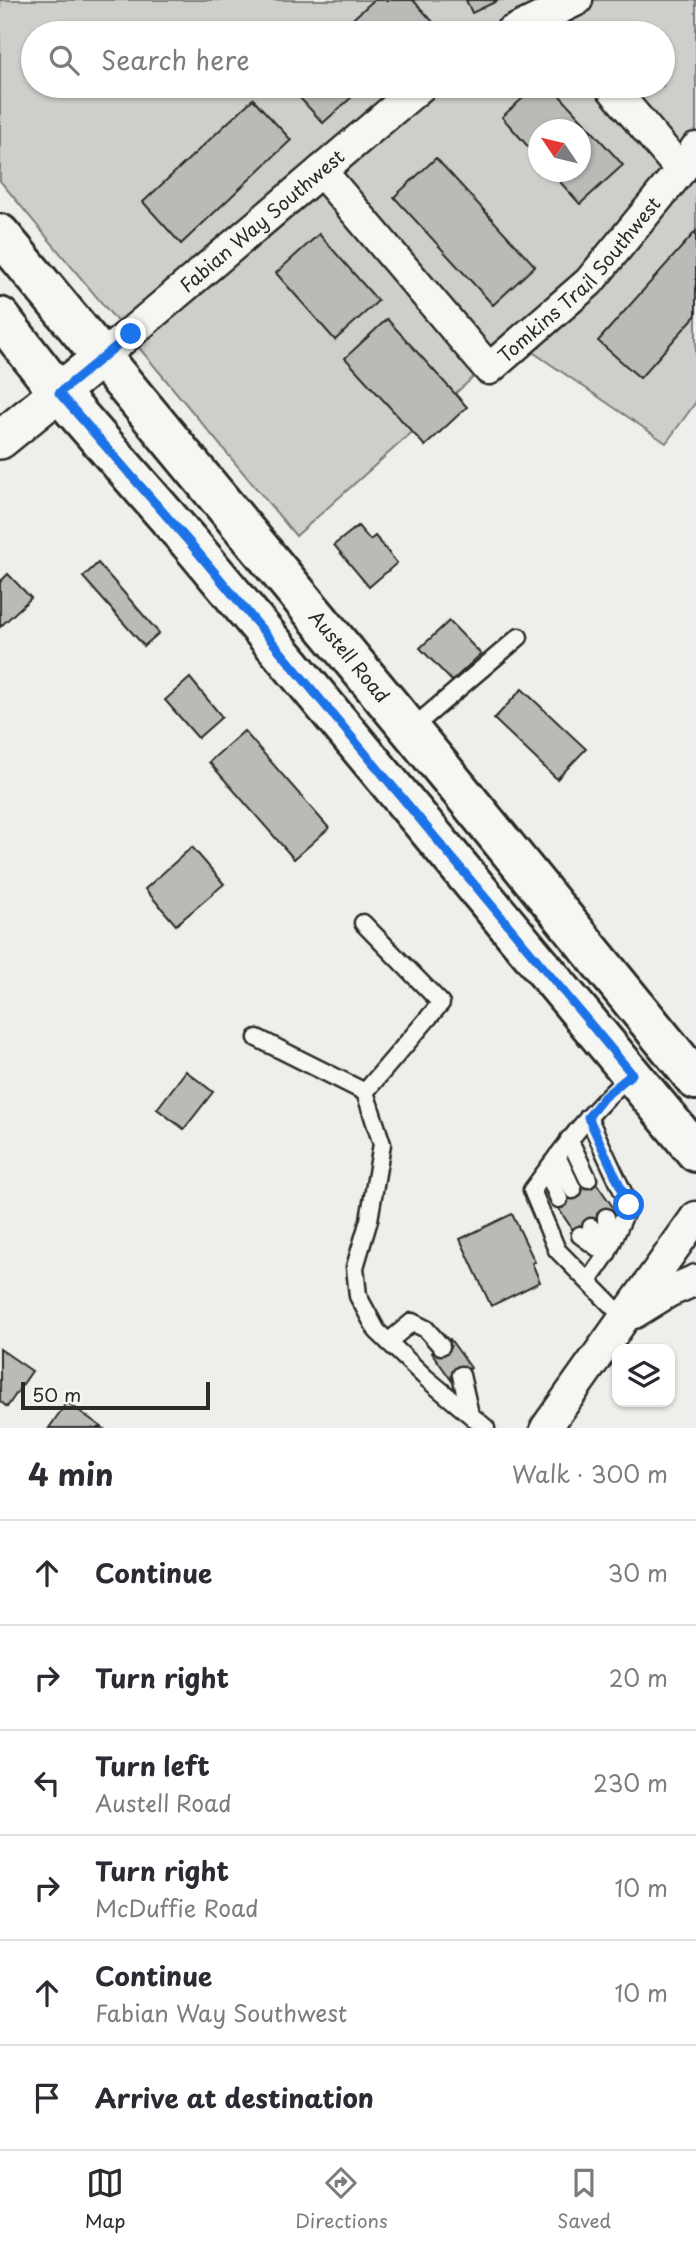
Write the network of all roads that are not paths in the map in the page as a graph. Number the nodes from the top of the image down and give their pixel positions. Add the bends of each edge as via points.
1 (577, 0) edge
2 (560, 21) edge
3 (407, 98) edge
4 (623, 98) edge
5 (689, 159) edge
6 (321, 170) junction
7 (0, 234) edge
8 (0, 317) edge
9 (102, 358) junction
10 (59, 393) junction
11 (0, 440) edge
12 (519, 637) dead end
13 (411, 730) junction
14 (363, 923) dead end
15 (257, 1038) dead end
16 (632, 1074) junction
17 (696, 1080) edge
18 (365, 1092) junction
19 (588, 1117) junction
20 (569, 1139) junction
21 (696, 1152) edge
22 (557, 1156) junction
23 (547, 1171) junction
24 (588, 1180) dead end
25 (606, 1217) dead end
26 (696, 1217) edge
27 (585, 1231) dead end
28 (607, 1254) junction
29 (696, 1280) edge
30 (588, 1281) junction
31 (625, 1319) junction
32 (388, 1342) junction
33 (441, 1346) dead end
34 (461, 1375) dead end
35 (470, 1414) junction
36 (486, 1428) edge
37 (547, 1428) edge

1 - 2 street
3 - 6 street, Fabian Way Southwest
4 - 5 street
5 - 6 street, Tomkins Trail Southwest via 589,282 489,369
6 - 9 street, Fabian Way Southwest
7 - 9 main road, Austell Road
8 - 10 main road
9 - 10 street
9 - 13 main road, Austell Road
10 - 11 street
10 - 16 main road via 190,543
12 - 13 lane
13 - 17 main road, Austell Road
14 - 18 lane via 441,1003
15 - 18 lane
16 - 19 lane
16 - 21 main road
18 - 32 lane via 382,1144 369,1220 355,1267 358,1296
19 - 20 lane
19 - 28 lane via 629,1205
20 - 22 lane
20 - 24 lane
22 - 23 lane
22 - 23 lane via 566,1194
23 - 30 lane via 532,1190 557,1250
25 - 28 lane
26 - 31 street
27 - 28 lane
28 - 30 lane
29 - 31 street
30 - 31 lane
31 - 37 street
32 - 33 lane via 412,1322 426,1329
32 - 35 lane
34 - 35 lane
35 - 36 lane

